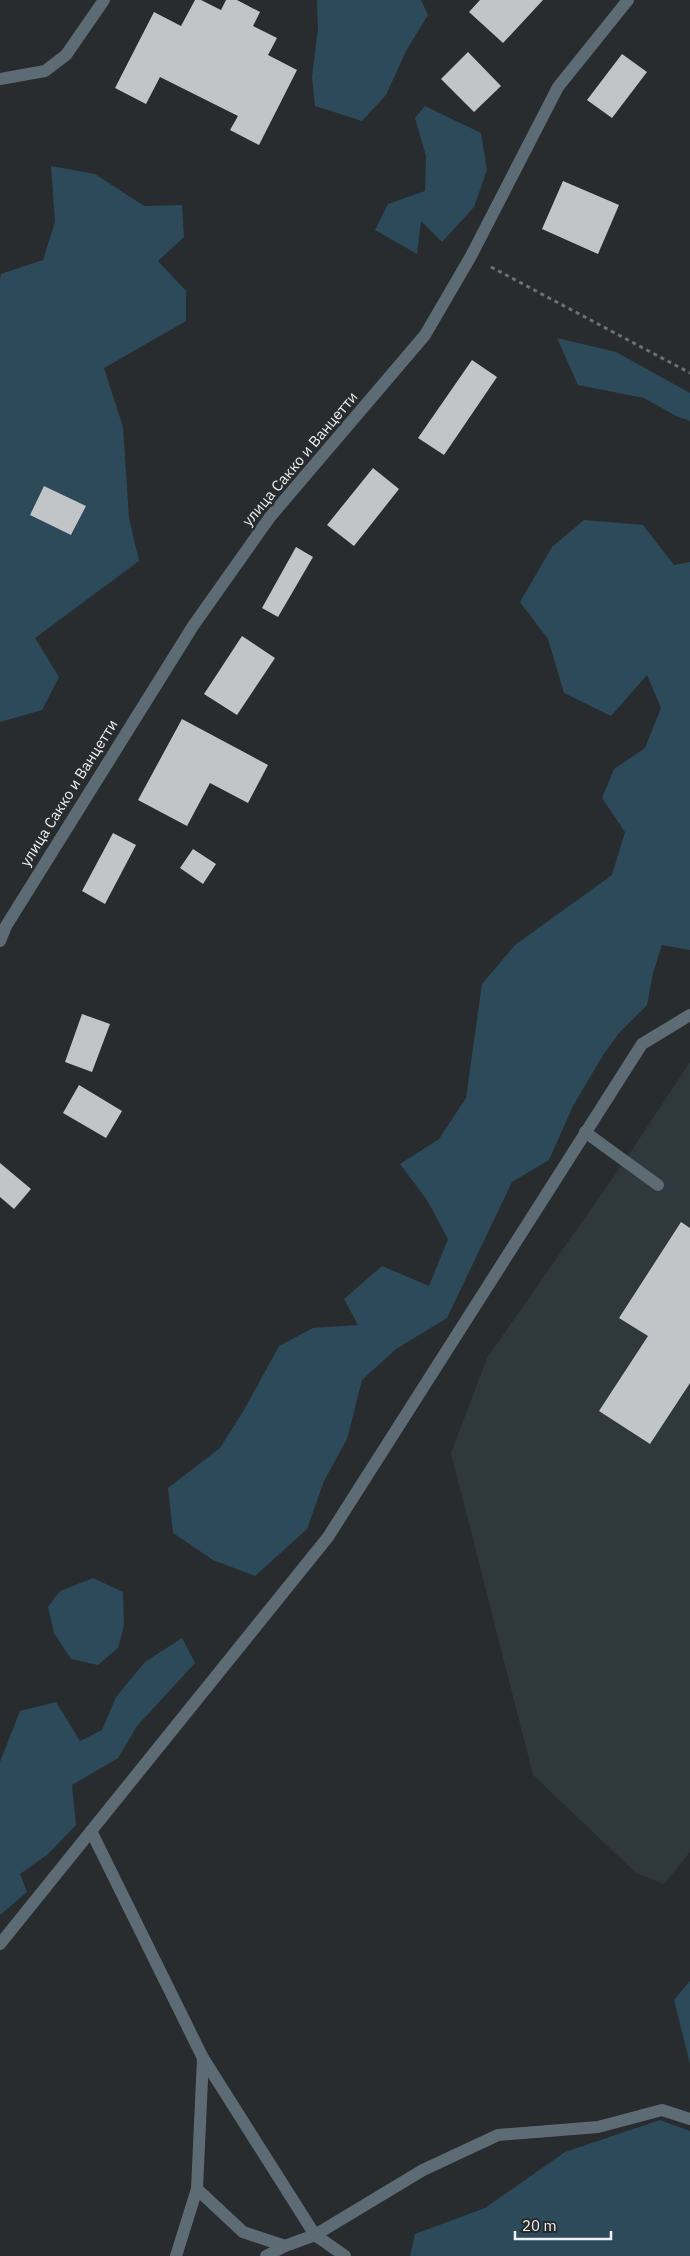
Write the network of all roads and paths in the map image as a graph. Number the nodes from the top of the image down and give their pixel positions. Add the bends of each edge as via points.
1 (104, 0) edge
2 (628, 0) edge
3 (0, 79) edge
4 (470, 256) junction
5 (690, 374) edge
6 (0, 941) edge
7 (690, 1015) edge
8 (586, 1132) junction
9 (658, 1185) dead end
10 (91, 1831) junction
11 (0, 1944) edge
12 (203, 2058) junction
13 (690, 2118) edge
14 (197, 2188) junction
15 (315, 2235) junction
16 (286, 2246) junction
17 (176, 2256) edge
18 (266, 2256) edge
19 (345, 2256) edge

1 - 3 street via 66,55 45,71
2 - 4 street, улица Сакко и Ванцетти via 558,87
4 - 5 path
4 - 6 street, улица Сакко и Ванцетти via 425,335 270,517 193,626 6,926
7 - 8 street via 642,1044
8 - 9 street
8 - 10 street via 328,1537
10 - 11 street
10 - 12 street
12 - 14 street
12 - 15 street
13 - 15 street via 662,2110 598,2127 498,2136 423,2170
14 - 16 street via 243,2232
14 - 17 street
15 - 16 street
15 - 19 street
16 - 18 street

